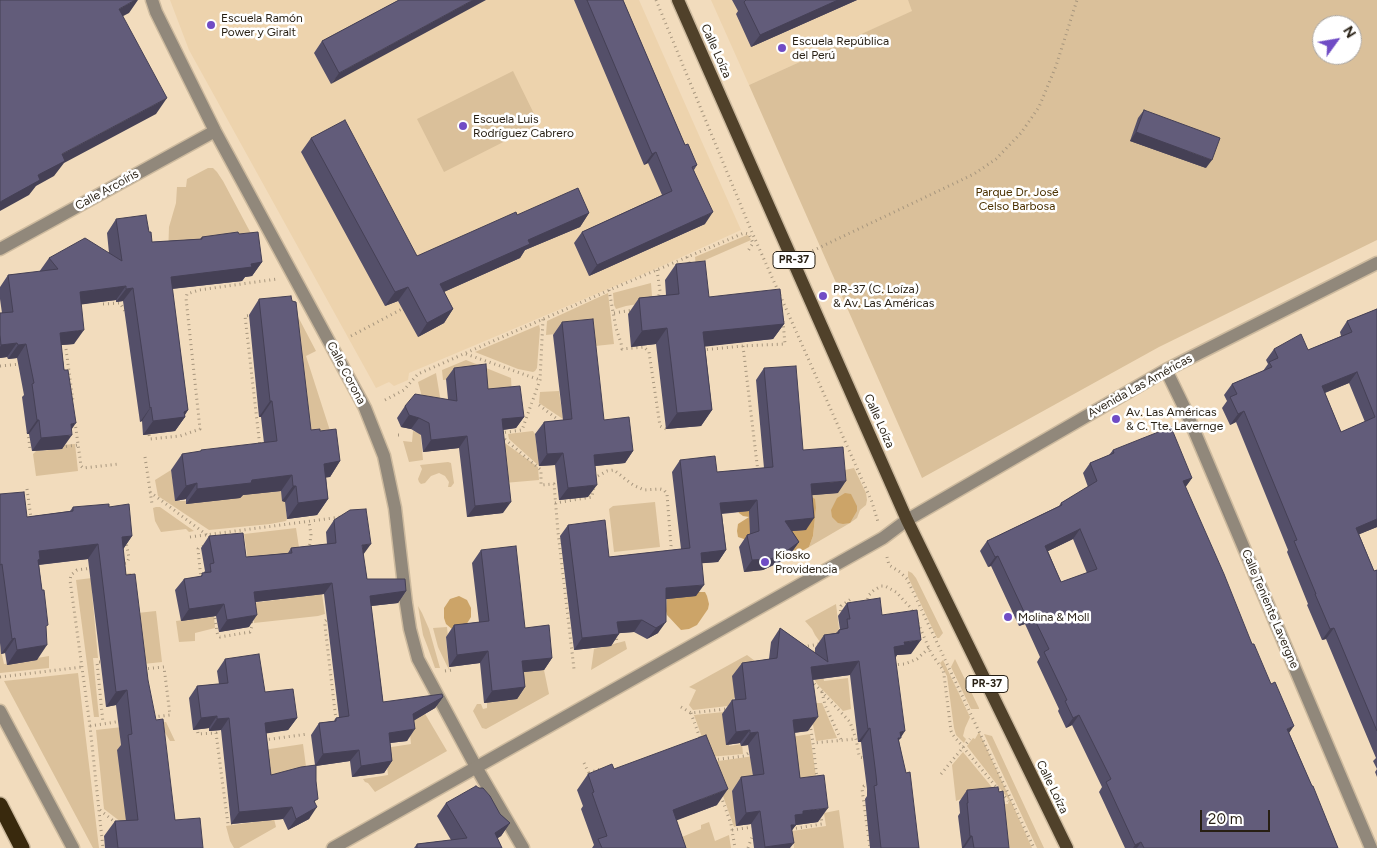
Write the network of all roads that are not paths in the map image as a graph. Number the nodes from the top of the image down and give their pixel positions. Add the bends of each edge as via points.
1 (152, 0) edge
2 (678, 0) edge
3 (215, 131) junction
4 (0, 249) edge
5 (1377, 262) edge
6 (1166, 370) junction
7 (907, 520) junction
8 (0, 711) edge
9 (476, 767) junction
10 (0, 805) edge
11 (22, 848) edge
12 (73, 848) edge
13 (333, 848) edge
14 (523, 848) edge
15 (1067, 848) edge
16 (1371, 848) edge

1 - 3 street, Calle Corona
2 - 7 main road, Calle Loíza / PR-37
3 - 4 street, Calle Arcoíris
3 - 9 street, Calle Corona via 365,408 384,456 395,508 406,604 418,659
5 - 6 street, Avenida Las Américas
6 - 7 street, Avenida Las Américas
6 - 16 street, Calle Teniente Lavergne
7 - 9 street, Avenida Las Américas via 883,538
7 - 15 main road, Calle Loíza / PR-37
8 - 12 street
9 - 13 street, Avenida Las Américas
9 - 14 street, Calle Corona
10 - 11 highway

